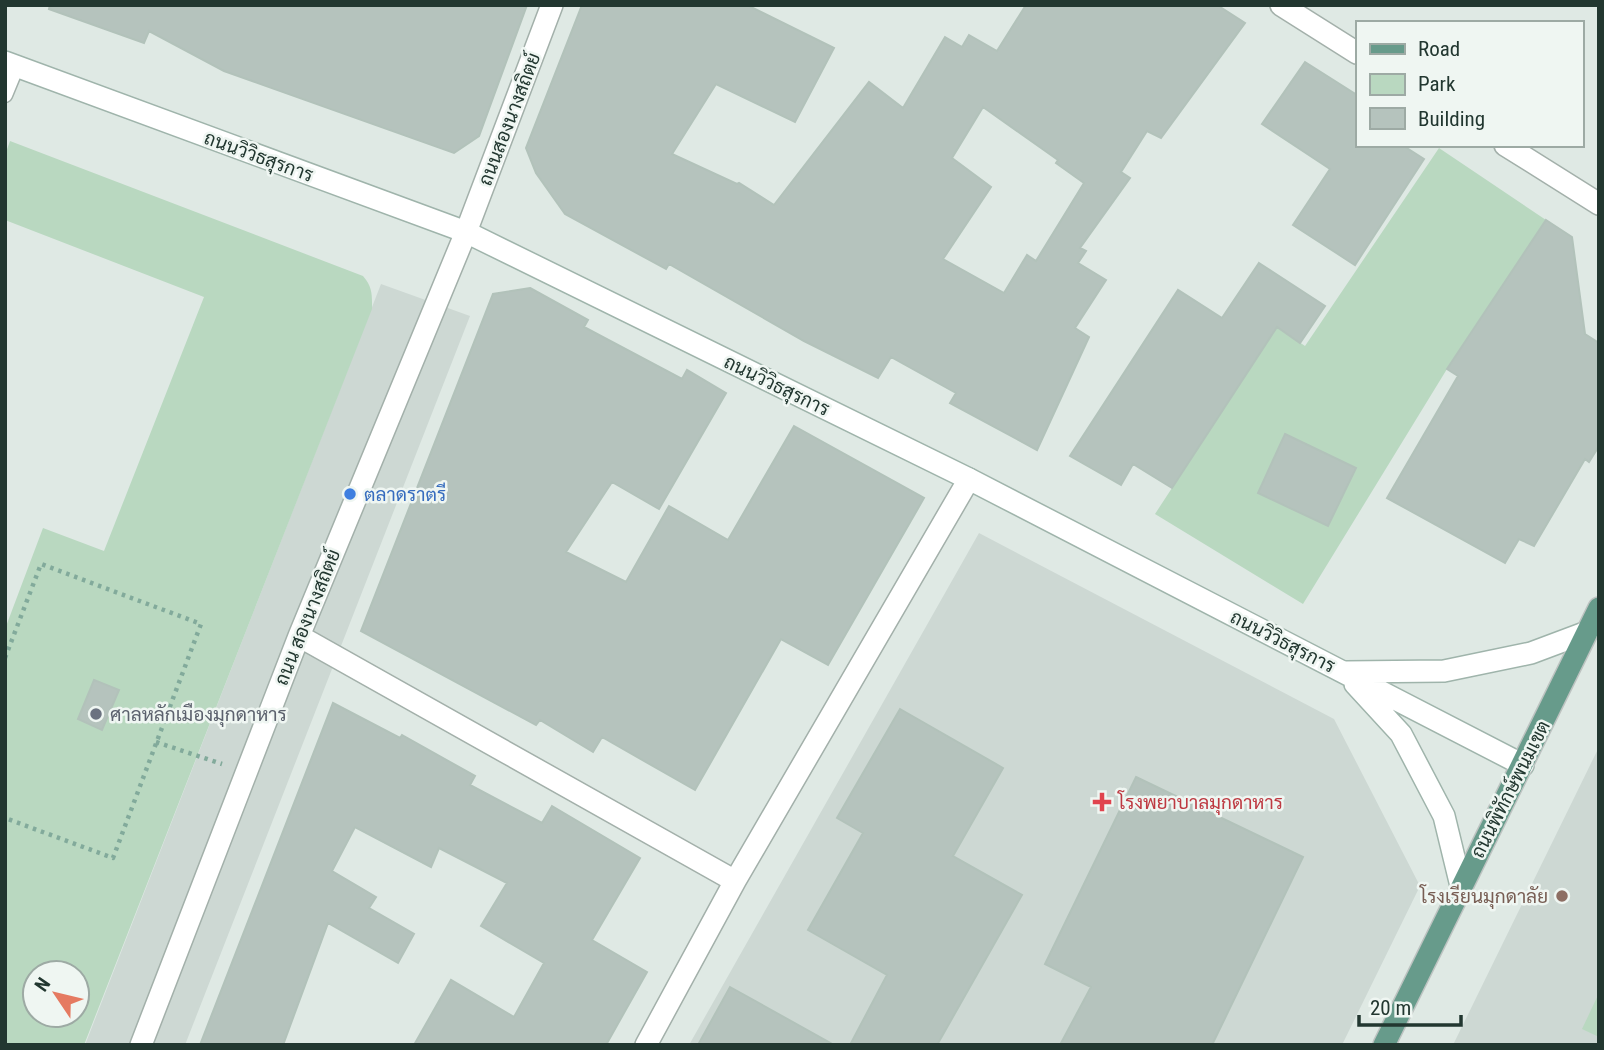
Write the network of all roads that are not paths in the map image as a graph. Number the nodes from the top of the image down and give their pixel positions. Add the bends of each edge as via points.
1 (552, 5) edge
2 (1291, 8) edge
3 (1356, 52) edge
4 (11, 64) edge
5 (5, 95) edge
6 (1508, 147) edge
7 (1599, 204) edge
8 (466, 232) junction
9 (969, 479) junction
10 (1599, 608) edge
11 (1587, 632) junction
12 (299, 636) junction
13 (1344, 672) junction
14 (1523, 765) junction
15 (735, 881) junction
16 (1461, 886) junction
17 (141, 1045) edge
18 (646, 1045) edge
19 (1384, 1045) edge

1 - 8 street, ถนนสองนางสถิตย์
2 - 3 street
4 - 5 lane
4 - 8 street, ถนนวิวิธสุรการ
6 - 7 street
8 - 9 street, ถนนวิวิธสุรการ
8 - 12 street, ถนน สองนางสถิตย์
9 - 13 street, ถนนวิวิธสุรการ
9 - 15 street
10 - 11 main road, ถนนพิทักษ์พนมเขต
11 - 13 street via 1531,653 1444,671
11 - 14 main road, ถนนพิทักษ์พนมเขต
12 - 15 street
12 - 17 street, ถนน สองนางสถิตย์
13 - 14 street, ถนนวิวิธสุรการ
13 - 16 street via 1401,734 1444,816
14 - 16 main road, ถนนพิทักษ์พนมเขต
15 - 18 street
16 - 19 main road, ถนนพิทักษ์พนมเขต

